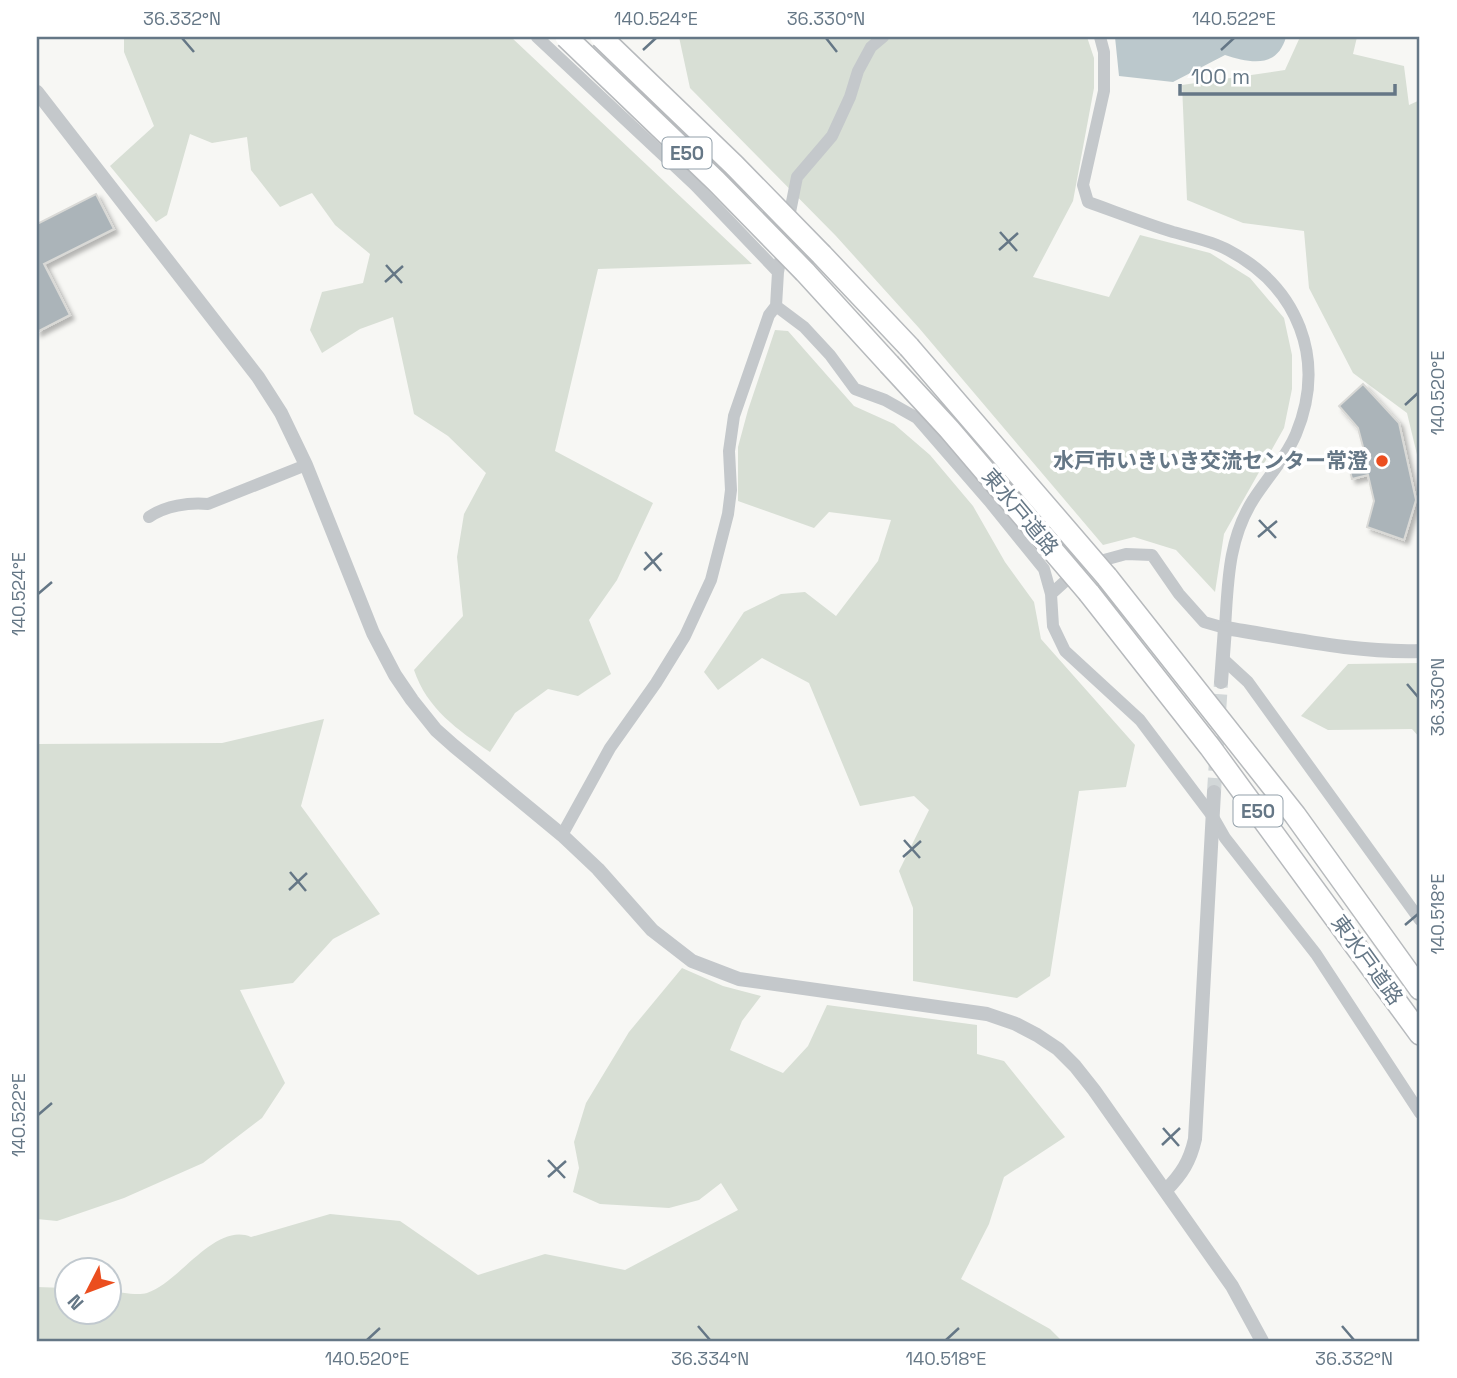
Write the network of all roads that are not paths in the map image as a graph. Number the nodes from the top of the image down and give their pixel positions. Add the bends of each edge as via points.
1 (537, 37) edge
2 (566, 37) edge
3 (601, 37) edge
4 (883, 37) edge
5 (1100, 37) edge
6 (37, 92) edge
7 (778, 272) junction
8 (776, 306) junction
9 (306, 465) junction
10 (149, 517) dead end
11 (1051, 594) junction
12 (1225, 628) junction
13 (1420, 651) edge
14 (1223, 659) junction
15 (1222, 682) tunnel mouth
16 (1214, 792) tunnel mouth
17 (1213, 817) junction
18 (562, 835) junction
19 (1420, 920) edge
20 (1420, 989) edge
21 (1420, 1034) edge
22 (1420, 1113) edge
23 (1166, 1190) junction
24 (1262, 1341) edge

1 - 7 street via 695,186
2 - 21 highway, 東水戸道路 / E50, bridge via 805,272 949,429 1089,593 1210,747
3 - 20 highway, 東水戸道路 / E50, bridge via 734,165 909,347 1107,577 1295,815
4 - 7 street via 871,47 858,71 832,136 797,177
5 - 12 street via 1104,90 1083,186 1088,202 1226,248 1253,265 1290,304 1308,356 1309,381 1296,434 1236,534
6 - 9 street via 258,377
7 - 8 street
8 - 11 street via 813,336 855,389 917,418 1044,569
8 - 18 street via 734,416 729,514 711,580 685,636 610,748
9 - 10 street via 208,504 193,503
9 - 18 street via 373,633 395,676 436,730
11 - 12 street via 1082,566 1126,554 1152,555 1204,622
11 - 17 street via 1053,626 1065,651 1140,720
12 - 13 street via 1350,648
12 - 14 street
14 - 15 street
14 - 19 street via 1248,682
16 - 17 street
17 - 22 street via 1316,954
17 - 23 street via 1195,1139 1190,1159
18 - 23 street via 652,930 712,970 775,985 987,1014 1037,1035 1075,1066
23 - 24 street via 1232,1286

